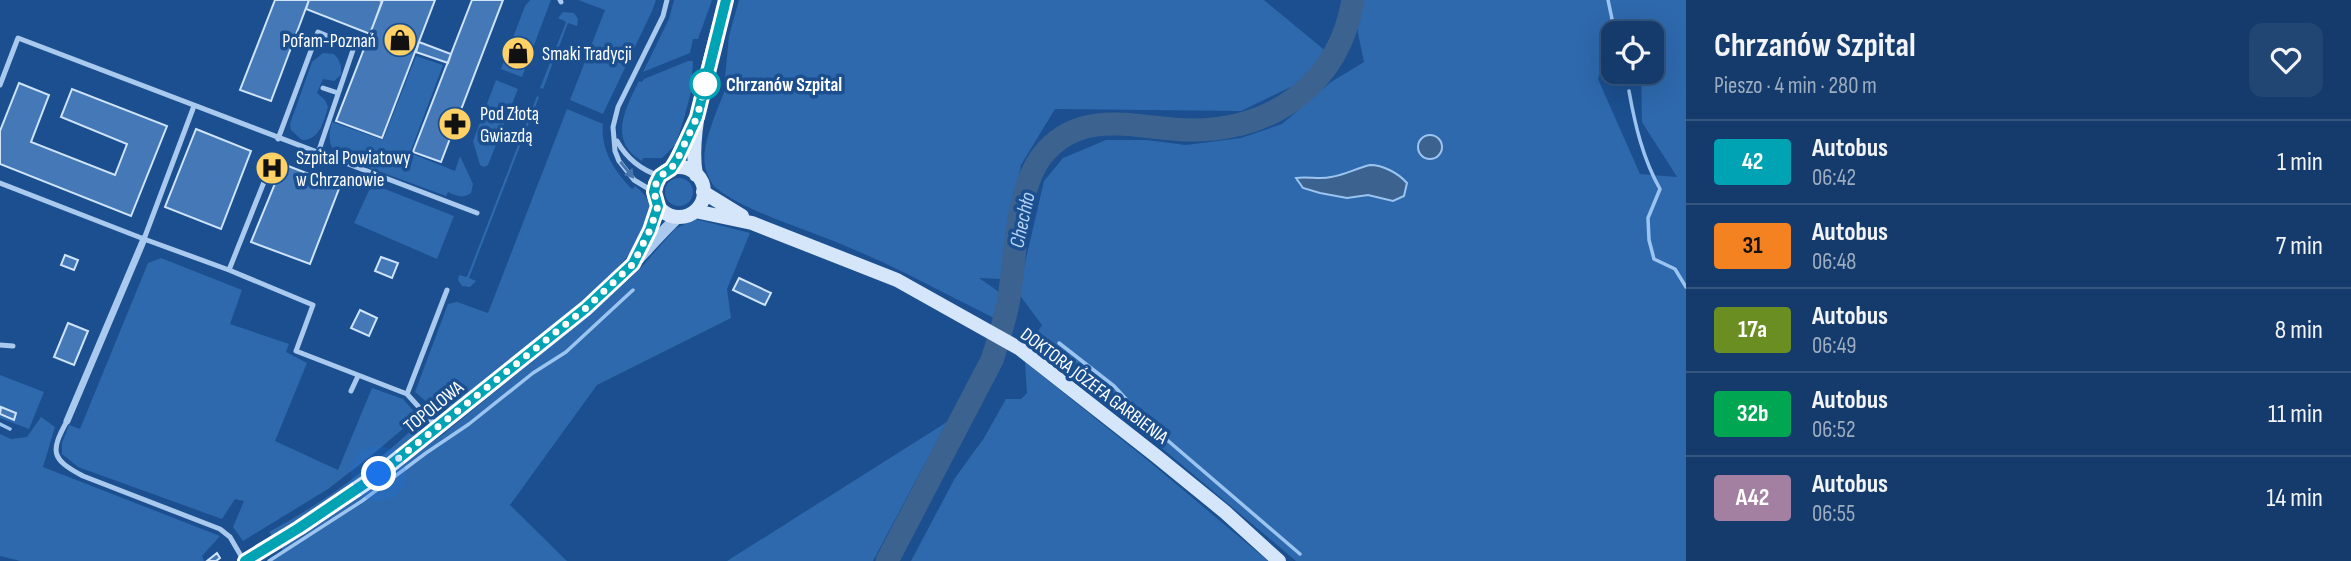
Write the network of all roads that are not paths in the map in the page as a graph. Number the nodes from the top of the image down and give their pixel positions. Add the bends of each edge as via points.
1 (667, 0) edge
2 (726, 0) edge
3 (0, 85) edge
4 (323, 88) dead end
5 (338, 93) junction
6 (194, 106) junction
7 (697, 117) junction
8 (278, 139) junction
9 (615, 139) junction
10 (318, 153) junction
11 (666, 173) junction
12 (696, 175) junction
13 (266, 177) dead end
14 (0, 183) edge
15 (704, 192) junction
16 (656, 199) junction
17 (695, 211) junction
18 (477, 213) dead end
19 (678, 217) junction
20 (752, 223) junction
21 (144, 239) junction
22 (633, 264) junction
23 (229, 270) junction
24 (447, 290) dead end
25 (0, 345) edge
26 (13, 346) dead end
27 (358, 376) junction
28 (351, 391) dead end
29 (407, 394) junction
30 (67, 421) joint
31 (438, 428) junction
32 (244, 561) edge
33 (1279, 561) edge

1 - 9 lane via 618,107
2 - 7 main road
3 - 6 lane via 18,38
4 - 5 lane
5 - 8 lane via 354,47 317,32
5 - 10 lane
6 - 8 lane
6 - 21 lane
7 - 11 main road
7 - 12 main road
8 - 10 lane
9 - 11 lane via 642,168
9 -> 16 lane via 615,151 625,170
10 - 18 lane
11 - 12 main road via 680,168
11 - 16 main road
12 - 15 main road
13 - 23 lane
14 - 21 lane
15 - 17 main road
15 - 20 main road, DOKTORA JÓZEFA GARBIENIA
16 - 19 main road via 667,214
16 - 22 street, TOPOLOWA via 650,230
17 - 19 main road
17 - 20 main road, DOKTORA JÓZEFA GARBIENIA
19 - 22 street, TOPOLOWA
20 - 33 main road, DOKTORA JÓZEFA GARBIENIA via 897,280 1020,349
21 - 23 lane
21 - 30 street
22 - 31 street, TOPOLOWA
23 - 27 lane via 313,305 296,351
24 - 29 lane
25 - 26 lane
27 - 28 lane
27 - 29 lane
29 - 31 lane
30 - 32 lane via 55,452 66,467 220,529
31 - 32 street, TOPOLOWA via 379,474

